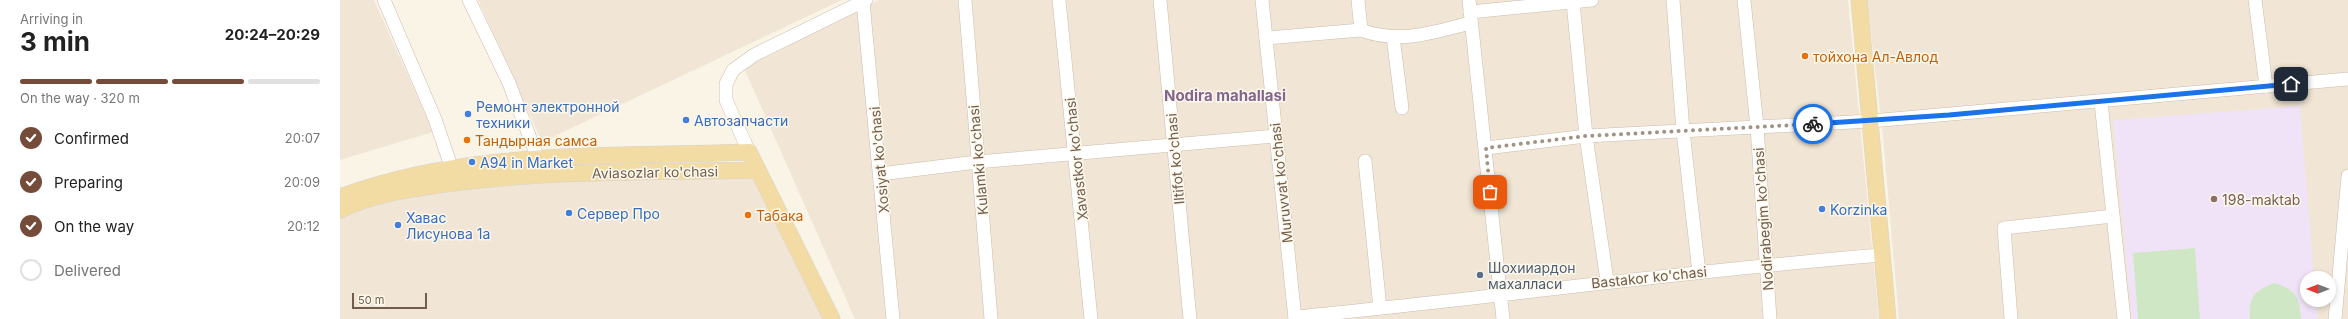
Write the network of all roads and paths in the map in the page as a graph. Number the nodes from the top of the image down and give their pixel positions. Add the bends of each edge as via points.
1 (384, 0) edge
2 (469, 0) edge
3 (966, 0) edge
4 (1060, 0) edge
5 (1160, 0) edge
6 (1262, 0) edge
7 (1358, 0) edge
8 (1592, 0) edge
9 (1673, 0) edge
10 (1744, 0) edge
11 (1859, 0) edge
12 (2255, 0) edge
13 (865, 1) edge
14 (1573, 2) junction
15 (1470, 12) edge
16 (1361, 30) junction
17 (1393, 37) junction
18 (1266, 38) junction
19 (2348, 79) edge
20 (2266, 86) junction
21 (2101, 102) junction
22 (1402, 108) dead end
23 (1871, 121) junction
24 (1757, 127) junction
25 (1683, 131) junction
26 (1276, 136) junction
27 (1586, 136) junction
28 (1174, 145) junction
29 (1486, 148) junction
30 (749, 152) junction
31 (1076, 154) junction
32 (1364, 161) dead end
33 (977, 162) junction
34 (538, 167) junction
35 (757, 170) junction
36 (880, 174) junction
37 (453, 176) junction
38 (2348, 176) edge
39 (340, 197) edge
40 (2347, 198) edge
41 (340, 210) edge
42 (2113, 216) junction
43 (1881, 255) junction
44 (1765, 265) junction
45 (1699, 273) junction
46 (1606, 281) junction
47 (1501, 294) junction
48 (1380, 308) junction
49 (1396, 313) edge
50 (1295, 318) edge
51 (832, 319) edge
52 (893, 319) edge
53 (991, 319) edge
54 (1092, 319) edge
55 (1190, 319) edge
56 (1503, 319) edge
57 (1770, 319) edge
58 (1888, 319) edge
59 (2011, 319) edge
60 (2124, 319) edge
61 (2335, 319) edge

1 - 37 street via 435,119
2 - 34 street via 509,83
3 - 33 street, Kulamki ko'chasi
4 - 31 street, Xavastkor ko'chasi
5 - 28 street, Iltifot ko'chasi
6 - 18 street, Muruvvat ko'chasi
7 - 16 street
8 - 14 street
9 - 25 street
10 - 24 street, Nodirabegim ko'chasi
11 - 23 main road
12 - 20 street
13 - 30 street via 754,55 731,73 726,84 726,100
13 - 36 street, Xosiyat ko'chasi
14 - 15 street
14 - 27 street
15 - 17 street via 1426,35
15 - 29 street
16 - 17 street via 1375,36
16 - 18 street
17 - 22 street
18 - 26 street, Muruvvat ko'chasi
19 - 20 street
20 - 21 street
21 - 23 street
21 - 42 street
23 - 24 street
23 - 43 main road
24 - 25 street
24 - 44 street, Nodirabegim ko'chasi
25 - 27 street
25 - 45 street
26 - 28 street
26 - 50 street, Muruvvat ko'chasi
27 - 29 street
27 - 46 street
28 - 31 street
28 - 55 street, Iltifot ko'chasi
29 - 47 street
30 - 34 main road, Aviasozlar ko'chasi
30 - 35 main road
31 - 33 street
31 - 54 street, Xavastkor ko'chasi
32 - 48 street
33 - 36 street
33 - 53 street, Kulamki ko'chasi
34 - 35 main road, Aviasozlar ko'chasi
34 - 37 main road, Aviasozlar ko'chasi
35 - 51 main road
36 - 52 street, Xosiyat ko'chasi
37 - 39 main road, Aviasozlar ko'chasi via 374,185
37 - 41 main road, Aviasozlar ko'chasi via 376,196
38 - 40 street
40 - 61 street
42 - 59 street via 2004,228
42 - 60 street
43 - 44 street, Bastakor ko'chasi
43 - 58 main road
44 - 45 street, Bastakor ko'chasi
44 - 57 street, Nodirabegim ko'chasi
45 - 46 street, Bastakor ko'chasi
46 - 47 street, Bastakor ko'chasi
47 - 49 street, Bastakor ko'chasi
47 - 56 street
48 - 49 street, Bastakor ko'chasi
48 - 50 street, Bastakor ko'chasi

